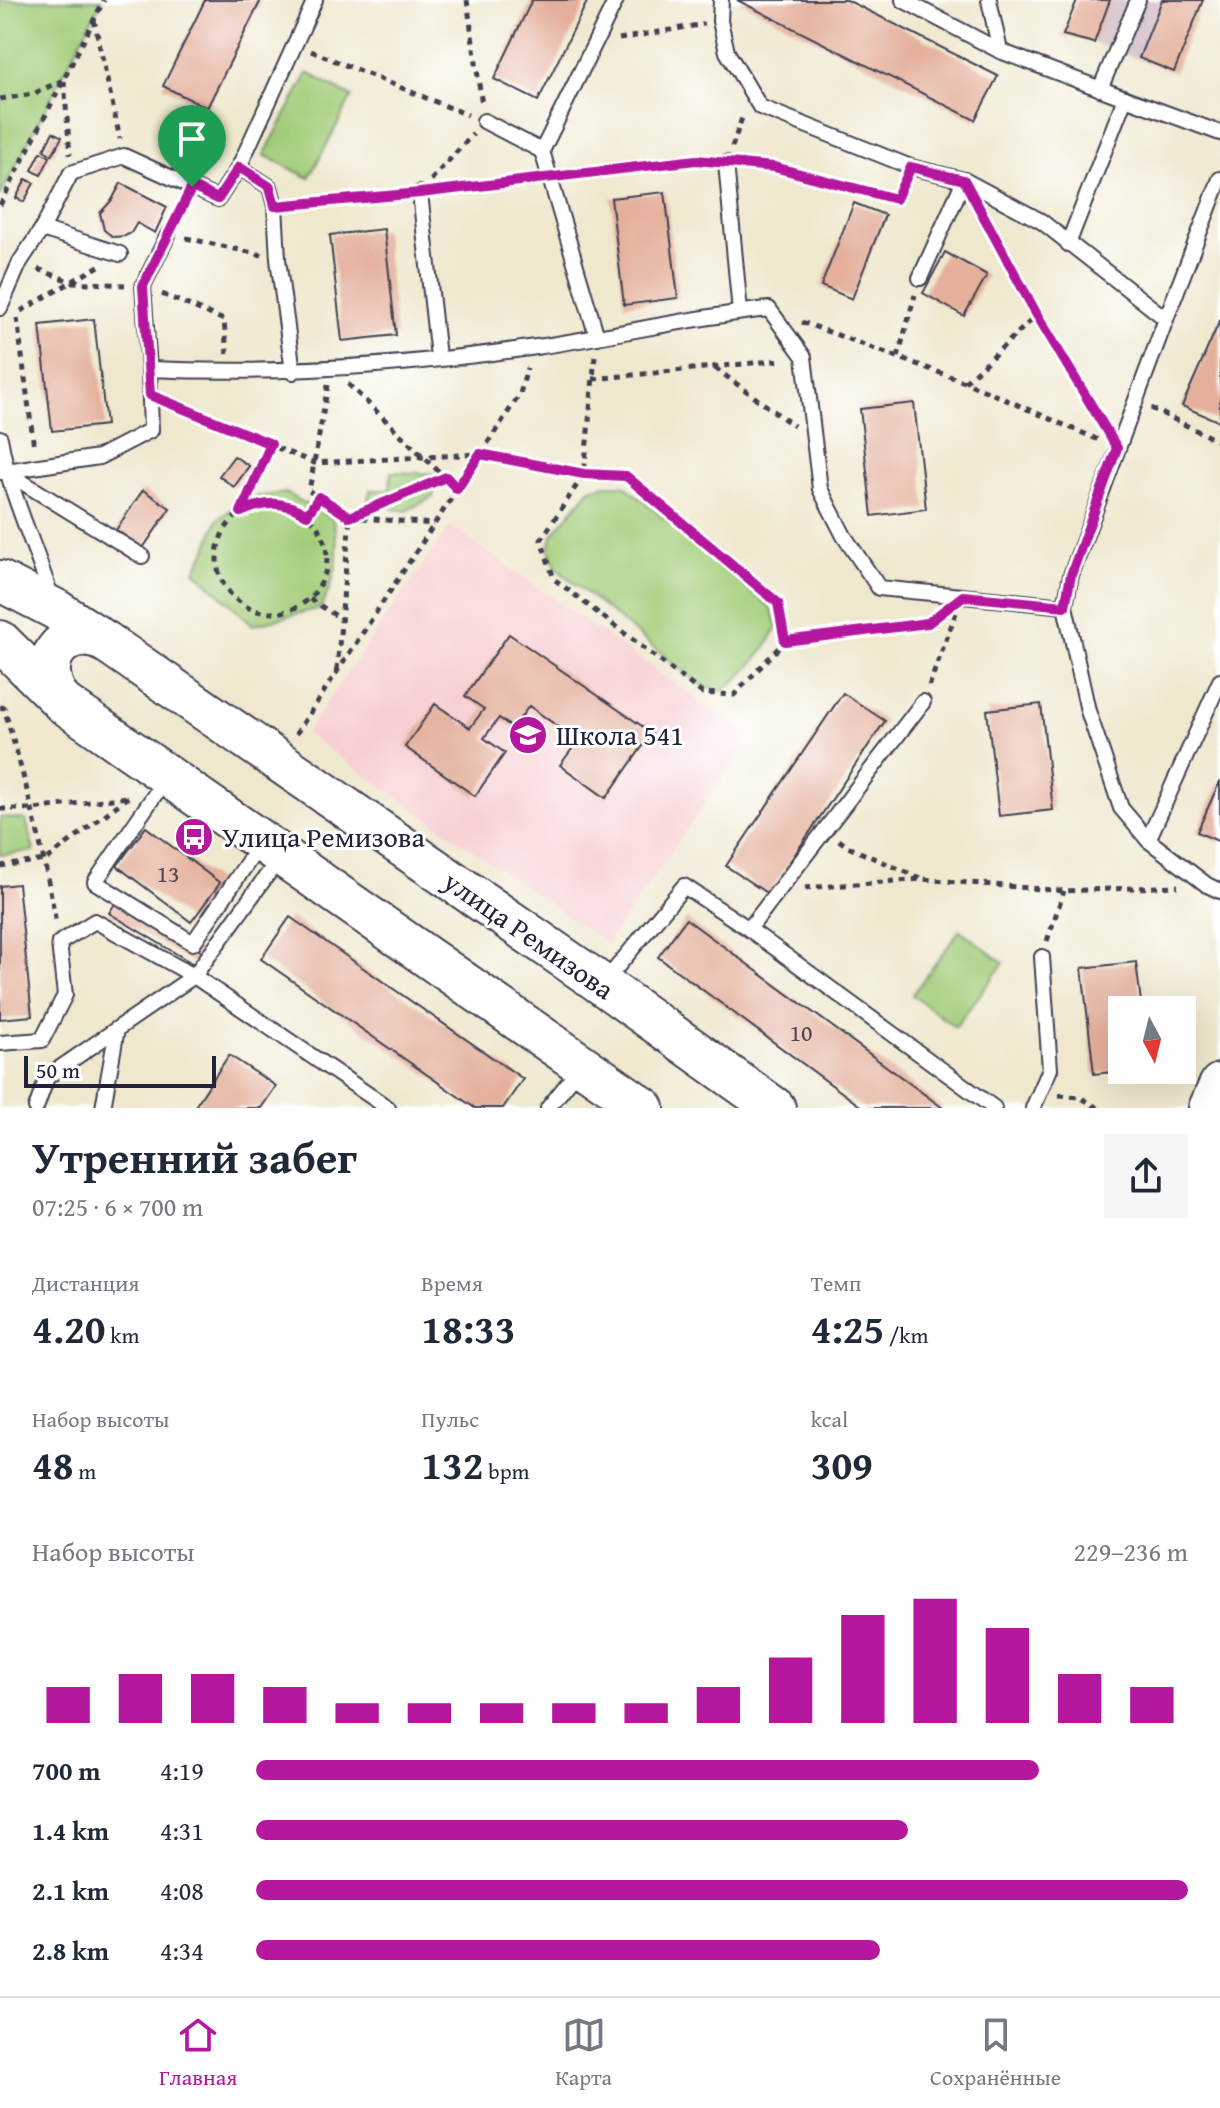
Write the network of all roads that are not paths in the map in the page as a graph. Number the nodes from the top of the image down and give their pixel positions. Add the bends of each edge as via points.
1 (315, 0) edge
2 (616, 0) edge
3 (721, 0) edge
4 (903, 0) edge
5 (989, 0) edge
6 (1138, 0) edge
7 (1000, 51) junction
8 (1100, 89) junction
9 (1125, 98) junction
10 (484, 121) road end
11 (1220, 133) edge
12 (542, 151) junction
13 (726, 163) road end
14 (239, 167) junction
15 (1220, 179) edge
16 (964, 180) junction
17 (420, 193) road end
18 (42, 229) junction
19 (168, 235) road end
20 (1068, 244) junction
21 (120, 254) road end
22 (920, 278) road end
23 (740, 312) junction
24 (4, 313) edge
25 (1166, 319) junction
26 (597, 337) junction
27 (438, 357) junction
28 (149, 369) junction
29 (293, 372) junction
30 (0, 438) edge
31 (3, 472) edge
32 (142, 556) dead end
33 (28, 596) edge
34 (1065, 606) junction
35 (0, 640) edge
36 (106, 642) junction
37 (1220, 681) edge
38 (923, 702) road end
39 (63, 703) junction
40 (167, 776) junction
41 (1148, 840) junction
42 (271, 849) junction
43 (1214, 888) edge
44 (749, 929) junction
45 (1042, 957) road end
46 (194, 976) junction
47 (602, 985) junction
48 (117, 1029) junction
49 (0, 1043) edge
50 (582, 1065) junction
51 (1220, 1084) edge
52 (36, 1108) edge
53 (103, 1108) edge
54 (388, 1108) edge
55 (548, 1108) edge
56 (644, 1108) edge
57 (775, 1108) edge
58 (994, 1108) edge
59 (1033, 1108) edge
60 (1209, 1108) edge

1 - 14 lane
2 - 12 lane
3 - 16 lane via 727,52 760,107 911,167
4 - 7 lane
5 - 7 lane
6 - 8 lane
7 - 8 lane
8 - 9 lane
9 - 11 lane
9 - 20 lane
10 - 12 lane
12 - 26 lane
13 - 23 lane
14 - 18 lane via 218,199 124,156 71,173
14 - 29 lane via 270,187
15 - 25 lane
16 - 20 lane via 1041,221
16 - 22 lane
17 - 27 lane
18 - 21 lane
18 - 24 lane via 20,262
19 - 28 lane via 143,286
20 - 25 lane
23 - 26 lane
23 - 34 lane via 769,309 804,357 820,489 879,588
25 - 34 lane via 1071,575
26 - 27 lane
27 - 29 lane
28 - 29 lane
28 - 31 lane via 151,430 99,457
30 - 31 lane
31 - 32 lane
31 - 33 lane via 39,558
33 - 35 street via 41,615 36,634 18,644
33 - 36 street, улица Ремизова
34 - 41 lane via 1088,711 1121,808
35 - 39 street
36 - 39 street via 84,635 55,652 48,674
36 - 47 street, улица Ремизова
37 - 41 lane
38 - 44 lane
39 - 40 street
40 - 42 street
40 - 42 lane via 95,882 193,943
41 - 43 lane
42 - 46 lane
42 - 50 street
44 - 47 lane via 684,886
44 - 58 lane
45 - 59 lane via 1050,1069
46 - 48 lane
46 - 49 lane via 95,921 59,943 65,995 42,1040
46 - 54 lane
47 - 57 street, улица Ремизова
48 - 52 lane via 47,1077
48 - 53 lane
50 - 55 lane
50 - 56 street
51 - 60 street

